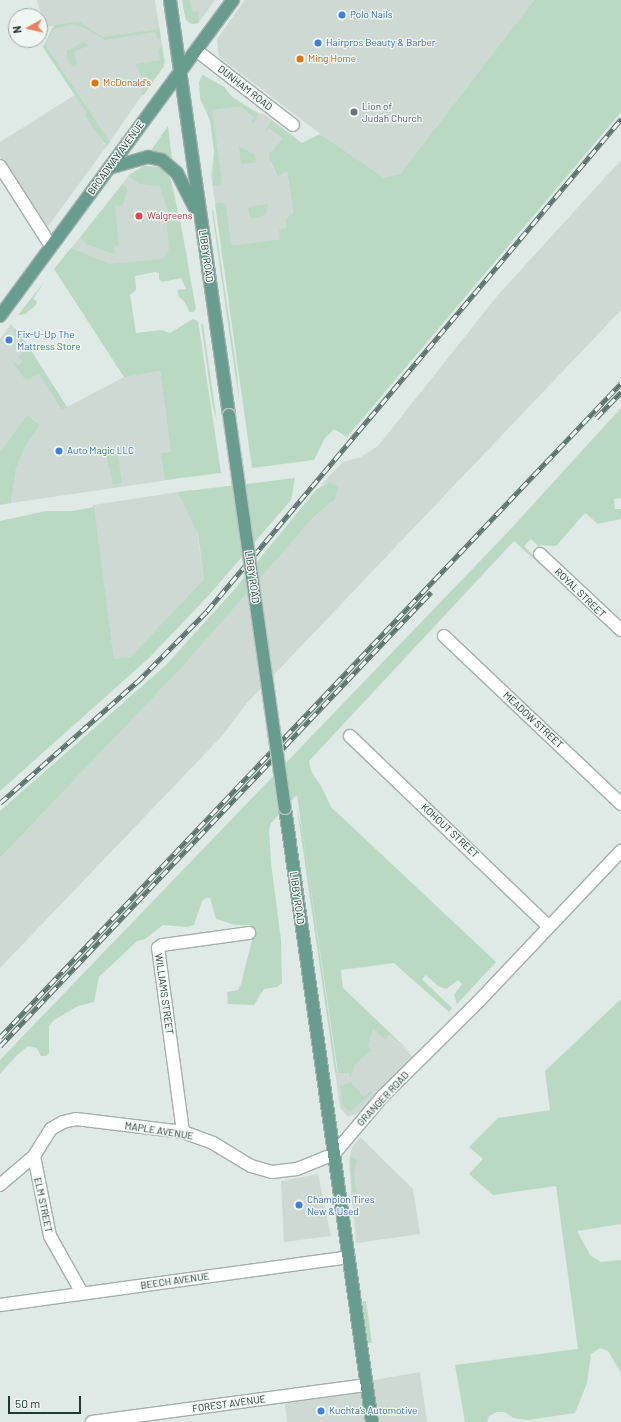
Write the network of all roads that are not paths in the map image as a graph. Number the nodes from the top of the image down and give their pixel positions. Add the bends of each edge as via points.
1 (170, 0) edge
2 (232, 0) edge
3 (197, 51) junction
4 (180, 73) junction
5 (293, 125) dead end
6 (0, 166) edge
7 (109, 168) junction
8 (201, 222) junction
9 (51, 246) junction
10 (0, 316) edge
11 (540, 554) dead end
12 (621, 630) edge
13 (444, 636) dead end
14 (350, 736) dead end
15 (621, 804) edge
16 (621, 851) edge
17 (548, 926) junction
18 (248, 933) dead end
19 (183, 1132) junction
20 (334, 1154) junction
21 (34, 1156) junction
22 (0, 1185) edge
23 (350, 1257) junction
24 (82, 1294) junction
25 (0, 1304) edge
26 (367, 1386) junction
27 (92, 1422) edge
28 (372, 1422) edge

1 - 4 main road, LIBBY ROAD
2 - 3 main road, BROADWAY AVENUE
3 - 4 main road, BROADWAY AVENUE
3 - 5 street, DUNHAM ROAD
4 - 7 main road, BROADWAY AVENUE
4 - 8 main road, LIBBY ROAD
6 - 9 street
7 - 8 main road via 148,157 166,162 177,172
7 - 9 main road, BROADWAY AVENUE
8 - 20 main road, LIBBY ROAD, bridge
9 - 10 main road, BROADWAY AVENUE
11 - 12 street, ROYAL STREET
13 - 15 street, MEADOW STREET
14 - 17 street, KOHOUT STREET
16 - 17 street, GRANGER ROAD
17 - 20 street, GRANGER ROAD via 478,1002 383,1096
18 - 19 street, WILLIAMS STREET via 162,945 157,951
19 - 20 street, MAPLE AVENUE via 213,1143 251,1166 272,1172 297,1169
19 - 21 street, MAPLE AVENUE via 82,1119 68,1120 51,1129
20 - 23 main road
21 - 22 street, MAPLE AVENUE
21 - 24 street, ELM STREET via 50,1236
23 - 24 street, BEECH AVENUE
23 - 26 main road
24 - 25 street, BEECH AVENUE
26 - 27 street, FOREST AVENUE
26 - 28 main road

